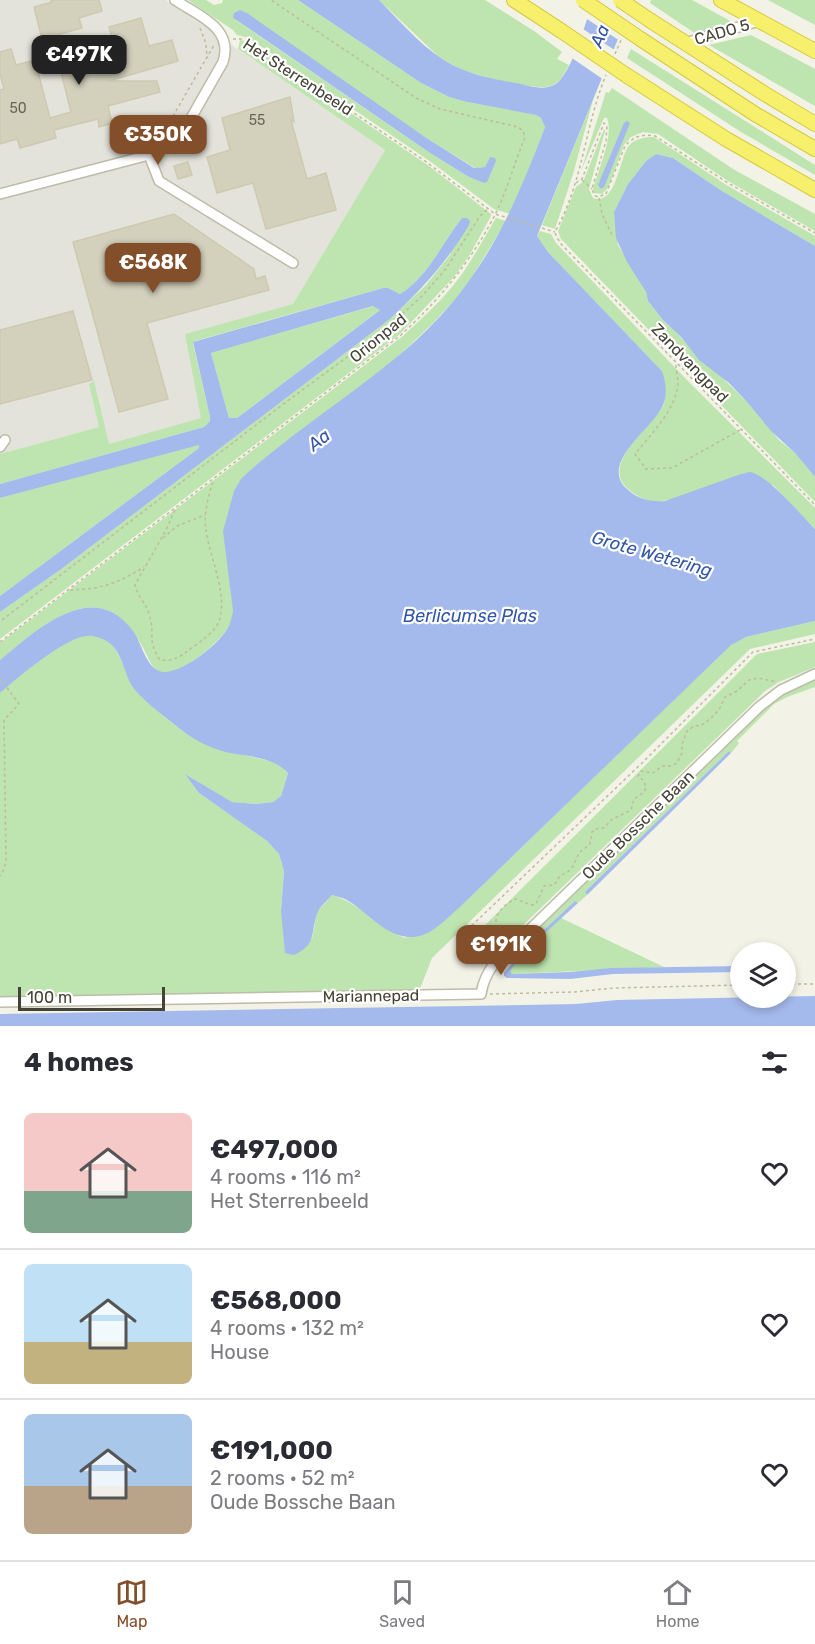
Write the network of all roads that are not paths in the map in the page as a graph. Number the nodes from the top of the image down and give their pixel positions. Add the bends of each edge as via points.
1 (175, 0) edge
2 (514, 0) edge
3 (583, 0) edge
4 (620, 0) edge
5 (721, 0) edge
6 (759, 21) junction
7 (685, 43) junction
8 (815, 51) edge
9 (815, 124) edge
10 (815, 149) edge
11 (149, 155) junction
12 (815, 190) edge
13 (0, 194) edge
14 (293, 263) dead end
15 (815, 674) edge
16 (481, 994) joint
17 (0, 1002) edge

1 - 11 street, Het Sterrenbeeld via 216,27 227,50 178,141
2 - 12 highway, bridge via 726,139
3 - 10 highway, bridge via 754,114
4 - 7 highway, bridge
5 - 6 highway
6 - 7 street, CADO 5
6 - 8 highway
7 - 9 highway
11 - 13 street, Het Sterrenbeeld
11 - 14 street via 159,181
15 - 16 street, Oude Bossche Baan via 759,707 504,952 487,972
16 - 17 street, Mariannepad

